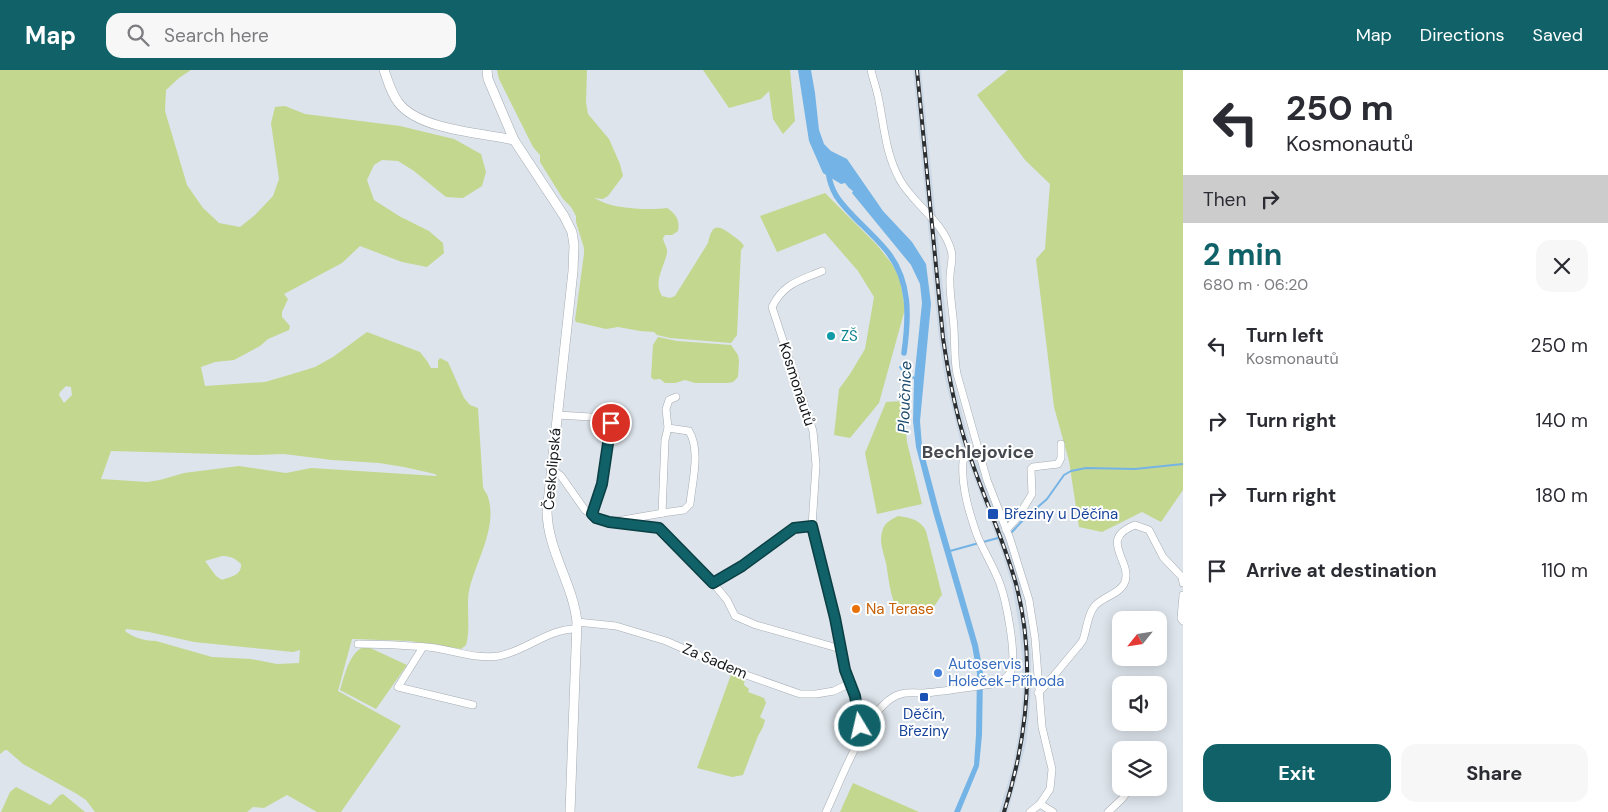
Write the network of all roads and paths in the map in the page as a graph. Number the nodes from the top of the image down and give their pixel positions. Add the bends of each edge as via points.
1 (384, 70) edge
2 (486, 70) edge
3 (871, 70) edge
4 (514, 140) junction
5 (822, 271) dead end
6 (676, 397) dead end
7 (557, 415) junction
8 (668, 428) junction
9 (1061, 444) dead end
10 (978, 451) junction
11 (552, 469) junction
12 (663, 513) junction
13 (592, 514) junction
14 (609, 522) junction
15 (812, 526) junction
16 (1006, 530) junction
17 (713, 583) junction
18 (1183, 583) edge
19 (1183, 595) edge
20 (1183, 621) edge
21 (577, 625) junction
22 (358, 644) dead end
23 (423, 647) junction
24 (841, 649) junction
25 (850, 683) junction
26 (1038, 693) junction
27 (473, 705) dead end
28 (858, 715) junction
29 (871, 718) junction
30 (862, 736) junction
31 (1124, 796) edge
32 (1040, 804) junction
33 (570, 812) edge
34 (826, 812) edge
35 (1030, 812) edge
36 (1053, 812) edge
37 (1108, 812) edge

1 - 4 main road via 398,102 411,115 440,126
2 - 4 main road, Českolipská
3 - 10 street via 886,145 894,168 904,186 932,216 952,252 954,359
4 - 7 main road, Českolipská via 572,232 573,271
5 - 15 street, Kosmonautů via 787,286 772,308 813,431 816,465
6 - 8 street via 669,400 666,409
7 - 11 main road, Českolipská
7 - 13 street via 608,419 611,423 602,484
8 - 12 street
8 - 12 street via 689,431 695,456 690,504 684,510
9 - 16 street via 1058,464 1031,469 1032,494 1018,518
10 - 16 street
10 - 29 street via 966,456 962,472 981,543 996,574 1008,611 1013,658 1008,676 994,684 902,693
11 - 13 street via 561,476 585,510
11 - 21 main road, Českolipská via 548,525 574,604
12 - 14 street
13 - 14 street
14 - 17 street via 659,528
15 - 17 street via 794,528
15 - 24 street, Kosmonautů
16 - 26 street via 1029,600
17 - 24 street via 735,616
18 - 26 street via 1182,576 1163,557 1149,530 1135,525 1120,533 1117,548 1126,578 1124,585 1098,602 1082,640
19 - 20 street
21 - 23 street via 499,656
21 - 25 street, Za Sadem via 616,626 666,641 732,670 800,694 834,691
21 - 33 main road, Českolipská
22 - 23 street
23 - 27 street via 398,687
24 - 25 street, Kosmonautů
25 - 28 street, Kosmonautů
26 - 32 street via 1052,769 1050,789
28 - 29 street
28 - 30 street, Kosmonautů
29 - 30 street
30 - 34 street
31 - 37 street
32 - 35 street
32 - 36 street

